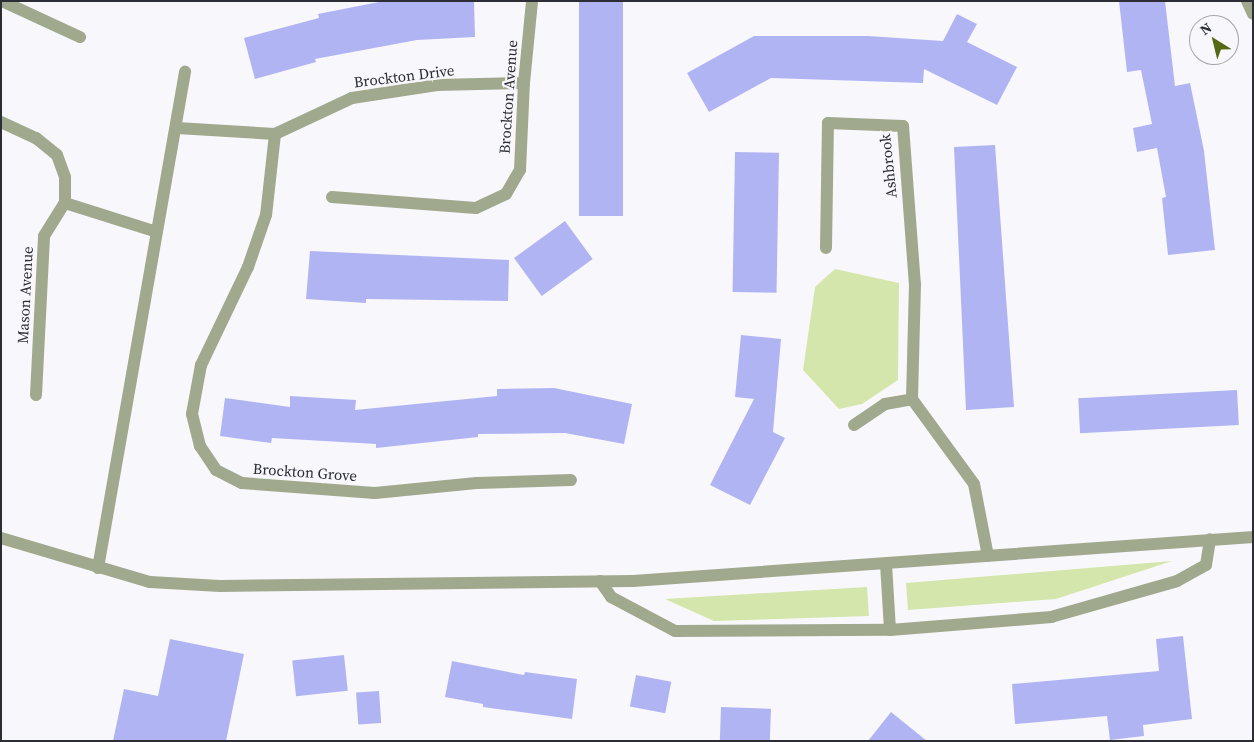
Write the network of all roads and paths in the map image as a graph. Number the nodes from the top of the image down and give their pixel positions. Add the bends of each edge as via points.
1 (2, 1) edge
2 (532, 1) edge
3 (1247, 1) edge
4 (1253, 14) edge
5 (80, 37) dead end
6 (185, 72) dead end
7 (524, 83) junction
8 (1, 122) edge
9 (177, 128) junction
10 (275, 134) junction
11 (332, 197) dead end
12 (65, 203) junction
13 (157, 232) junction
14 (826, 248) dead end
15 (36, 395) dead end
16 (912, 399) junction
17 (854, 425) dead end
18 (571, 480) dead end
19 (1253, 537) edge
20 (1, 538) edge
21 (1210, 539) junction
22 (988, 556) junction
23 (886, 564) junction
24 (98, 568) junction
25 (600, 582) junction
26 (890, 630) junction

1 - 5 street
2 - 7 street, Brockton Avenue
3 - 4 street
6 - 9 street
7 - 10 street, Brockton Drive via 437,85 352,98
7 - 11 street, Brockton Avenue via 520,170 506,194 476,208
8 - 12 street via 36,138 57,155 65,177
9 - 10 street, Brockton Drive
9 - 13 street
10 - 18 street, Brockton Grove via 266,215 248,267 200,373 192,414 200,446 216,470 242,483 374,493 477,483
12 - 13 street
12 - 15 street, Mason Avenue via 44,236
13 - 24 street
14 - 16 street, Ashbrook via 828,123 903,126 915,284
16 - 17 street via 885,404
16 - 22 street via 974,484
19 - 21 street
20 - 24 street
21 - 22 street
21 - 26 street via 1206,565 1176,581 1052,617
22 - 23 street
23 - 25 street
23 - 26 street
24 - 25 street via 150,582 220,586
25 - 26 street via 611,598 675,631

